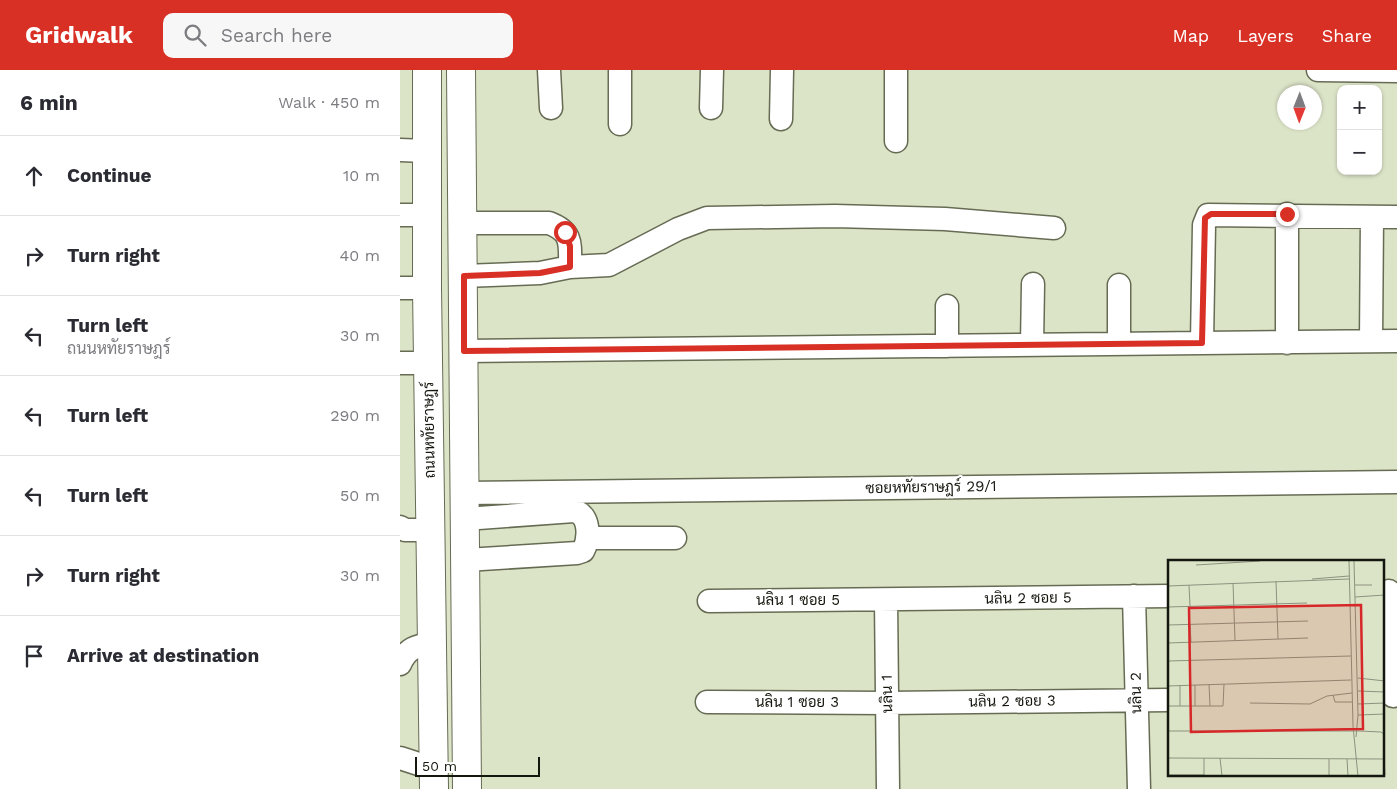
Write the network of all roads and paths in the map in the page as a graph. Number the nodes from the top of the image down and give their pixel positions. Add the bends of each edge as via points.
1 (427, 70) edge
2 (461, 70) edge
3 (549, 70) edge
4 (620, 70) edge
5 (712, 70) edge
6 (782, 70) edge
7 (896, 70) edge
8 (1318, 70) edge
9 (1397, 71) edge
10 (551, 108) dead end
11 (711, 108) dead end
12 (782, 119) dead end
13 (620, 124) dead end
14 (896, 141) dead end
15 (413, 150) edge
16 (1287, 214) junction
17 (413, 215) edge
18 (1372, 217) junction
19 (1397, 217) edge
20 (463, 223) junction
21 (1054, 228) dead end
22 (570, 267) junction
23 (464, 276) junction
24 (1033, 284) dead end
25 (1119, 285) dead end
26 (400, 288) edge
27 (427, 288) junction
28 (947, 306) dead end
29 (1371, 340) junction
30 (1397, 340) edge
31 (1202, 343) junction
32 (1287, 343) junction
33 (1118, 344) junction
34 (1032, 345) junction
35 (947, 346) junction
36 (464, 351) junction
37 (400, 363) edge
38 (428, 363) junction
39 (1397, 482) edge
40 (465, 506) junction
41 (400, 527) edge
42 (431, 530) junction
43 (587, 538) junction
44 (675, 538) dead end
45 (466, 560) junction
46 (1390, 592) edge
47 (1134, 596) junction
48 (1168, 596) edge
49 (886, 600) junction
50 (709, 601) dead end
51 (433, 642) junction
52 (400, 664) edge
53 (1391, 696) edge
54 (1136, 700) junction
55 (1168, 700) edge
56 (707, 702) dead end
57 (887, 703) junction
58 (400, 758) edge
59 (434, 779) edge
60 (467, 789) edge
61 (888, 789) edge
62 (1139, 789) edge

1 - 15 main road, ถนนหทัยราษฎร์
2 - 20 main road
3 - 10 street
4 - 13 street
5 - 11 street
6 - 12 street
7 - 14 street
8 - 9 street
15 - 17 main road, ถนนหทัยราษฎร์
16 - 18 street
16 - 31 street via 1211,214 1205,218
16 - 32 street
17 - 27 main road, ถนนหทัยราษฎร์
18 - 19 street
18 - 29 street
20 - 22 street via 549,223 559,226 569,238
20 - 23 main road
21 - 22 street via 945,219 835,216 707,218 678,229 609,265
22 - 23 street via 540,273
23 - 36 main road
24 - 34 street
25 - 33 street
26 - 27 street
27 - 38 main road, ถนนหทัยราษฎร์
28 - 35 street
29 - 30 street
29 - 32 street
31 - 32 street
31 - 33 street
33 - 34 street
34 - 35 street
35 - 36 street
36 - 40 main road
37 - 38 street
38 - 42 main road, ถนนหทัยราษฎร์
39 - 40 street, ซอยหทัยราษฎร์ 29/1
40 - 43 street via 582,512
40 - 45 main road
41 - 42 street via 405,530
42 - 51 main road, ถนนหทัยราษฎร์
43 - 44 street
43 - 45 street via 583,551 577,553
45 - 60 main road
46 - 53 street
47 - 48 street, นลิน 2 ซอย 5
47 - 49 street, นลิน 2 ซอย 5
47 - 54 street, นลิน 2
49 - 50 street, นลิน 1 ซอย 5
49 - 57 street, นลิน 1
51 - 52 street via 409,650
51 - 59 main road, ถนนหทัยราษฎร์
54 - 55 street, นลิน 2 ซอย 3
54 - 57 street, นลิน 2 ซอย 3
54 - 62 street, นลิน 2
56 - 57 street, นลิน 1 ซอย 3
57 - 61 street, นลิน 1
58 - 59 street

